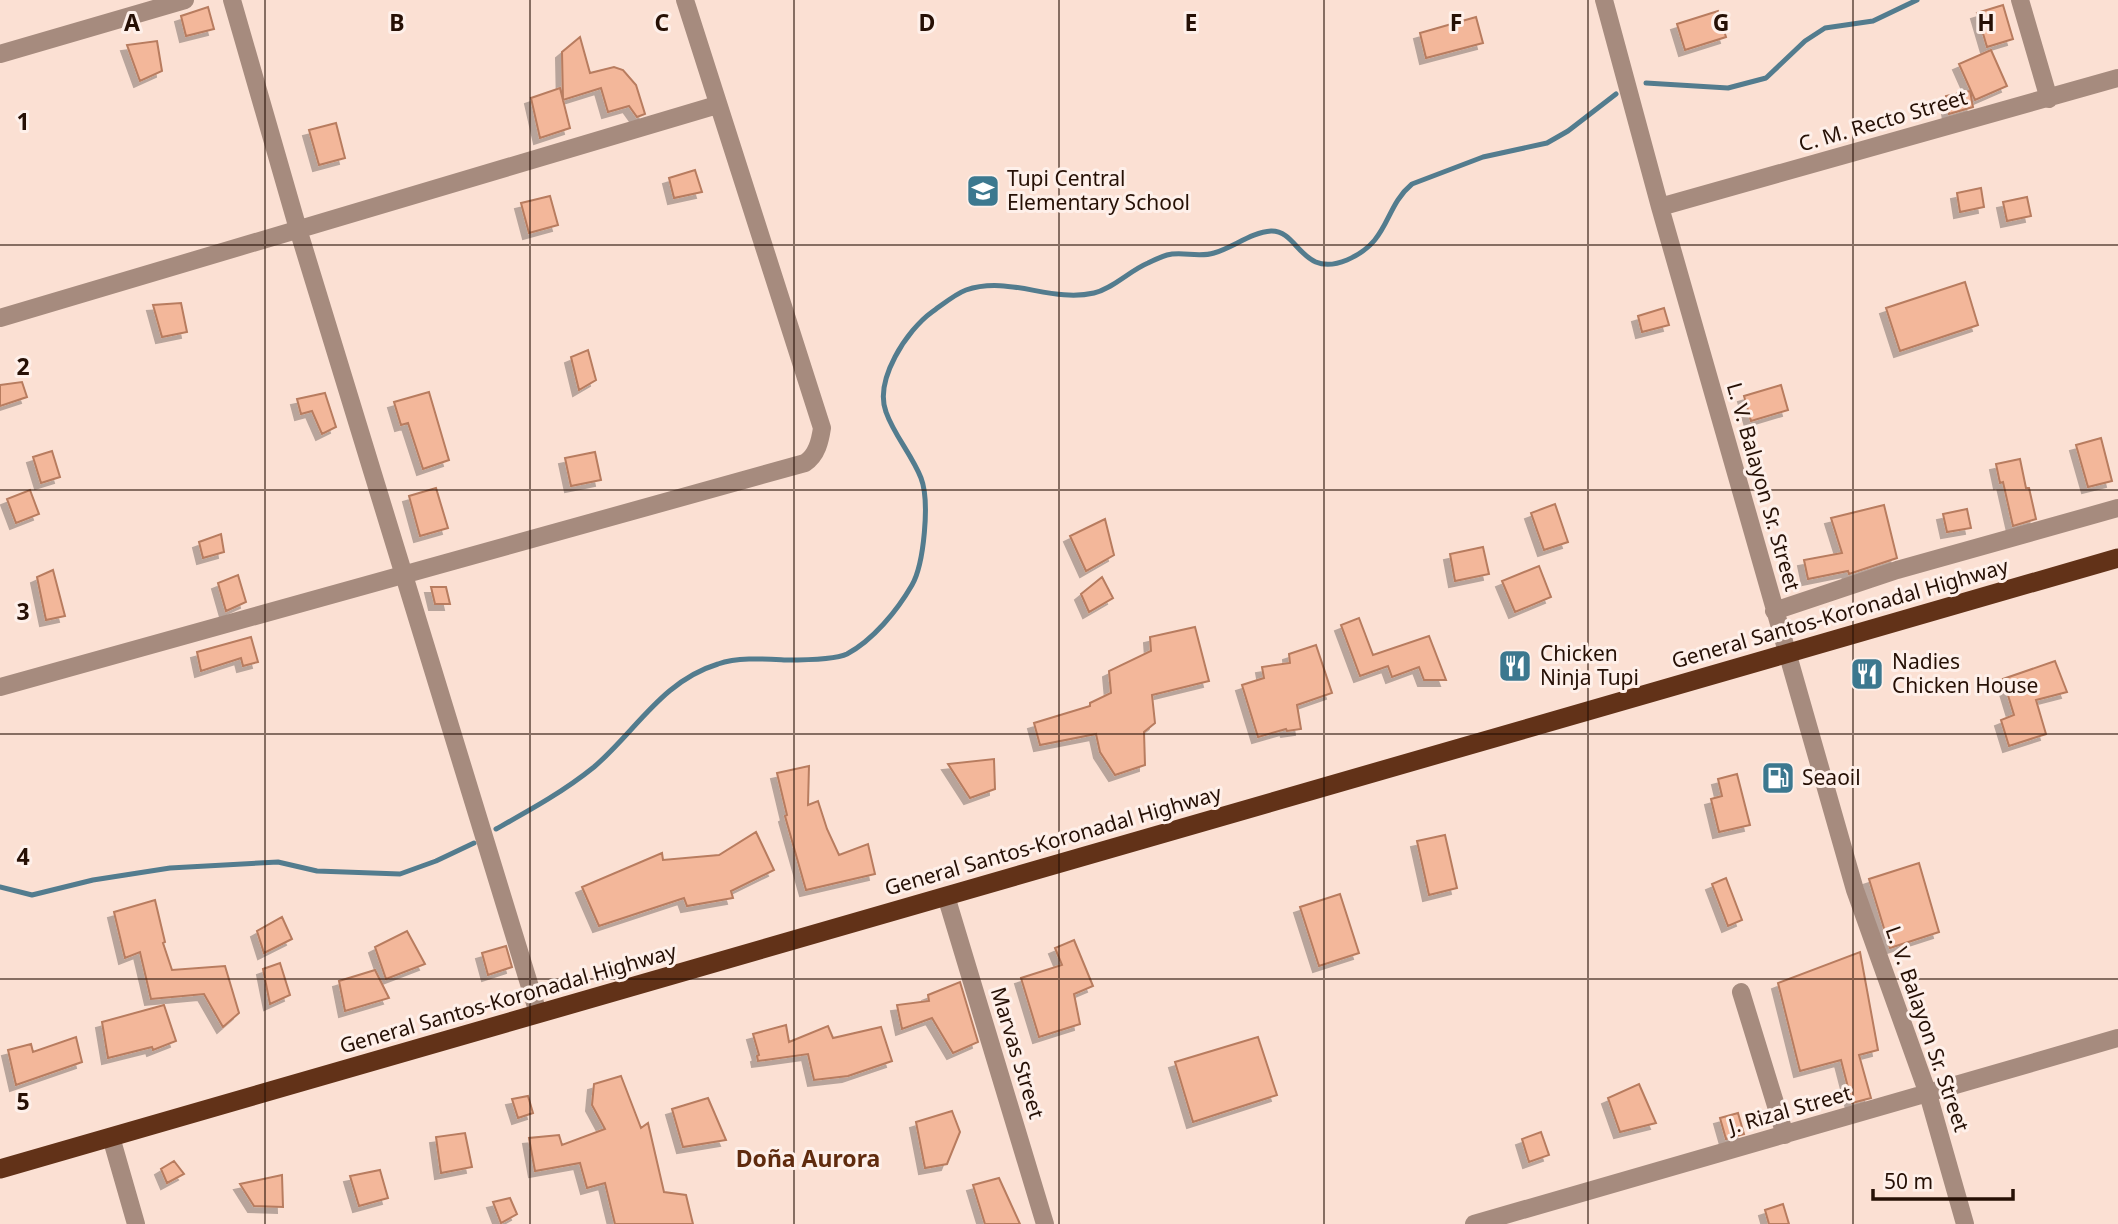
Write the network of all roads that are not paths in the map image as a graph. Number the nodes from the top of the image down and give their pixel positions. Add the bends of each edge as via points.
1 (185, 0) edge
2 (233, 0) edge
3 (684, 0) edge
4 (1604, 0) edge
5 (2020, 0) edge
6 (0, 54) edge
7 (2118, 78) edge
8 (2049, 99) junction
9 (716, 105) junction
10 (1660, 207) junction
11 (298, 229) junction
12 (0, 318) edge
13 (2118, 508) edge
14 (2118, 558) edge
15 (403, 574) junction
16 (1774, 611) junction
17 (1786, 654) junction
18 (0, 687) edge
19 (946, 896) junction
20 (1741, 992) dead end
21 (538, 1013) junction
22 (2118, 1038) edge
23 (1928, 1094) junction
24 (1785, 1135) junction
25 (111, 1137) junction
26 (0, 1170) edge
27 (136, 1224) edge
28 (1045, 1224) edge
29 (1474, 1224) edge
30 (1965, 1224) edge

1 - 6 street
2 - 11 street
3 - 9 street
4 - 10 street, L. V. Balayon Sr. Street
5 - 8 street
7 - 8 street, C. M. Recto Street
8 - 10 street, C. M. Recto Street
9 - 11 street
9 - 15 street via 821,428 811,459
10 - 16 street, L. V. Balayon Sr. Street
11 - 12 street
11 - 15 street
13 - 16 street via 1897,570
14 - 17 highway, General Santos-Koronadal Highway
15 - 18 street
15 - 21 street
16 - 17 street, L. V. Balayon Sr. Street
17 - 19 highway, General Santos-Koronadal Highway
17 - 23 street, L. V. Balayon Sr. Street via 1855,890
19 - 21 highway, General Santos-Koronadal Highway
19 - 28 street, Marvas Street
20 - 24 street
21 - 25 highway, General Santos-Koronadal Highway
22 - 23 street, J. Rizal Street
23 - 24 street, J. Rizal Street
23 - 30 street, L. V. Balayon Sr. Street
24 - 29 street, J. Rizal Street
25 - 26 highway, General Santos-Koronadal Highway
25 - 27 street

